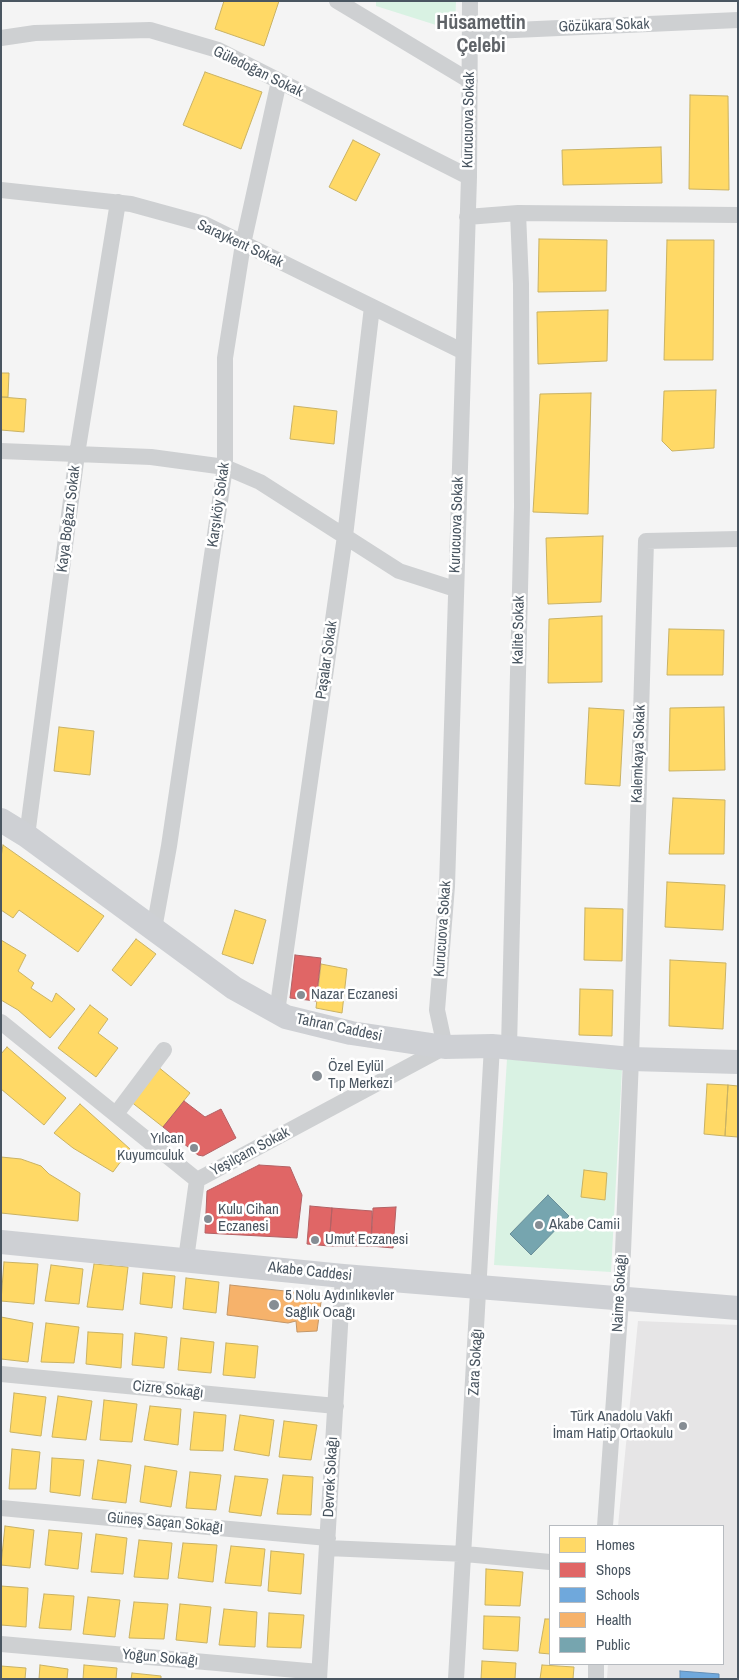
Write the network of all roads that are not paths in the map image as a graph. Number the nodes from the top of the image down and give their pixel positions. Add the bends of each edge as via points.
1 (337, 1) edge
2 (470, 1) edge
3 (738, 20) edge
4 (470, 32) junction
5 (1, 38) edge
6 (279, 81) junction
7 (470, 81) junction
8 (469, 177) junction
9 (1, 190) edge
10 (118, 202) junction
11 (518, 213) junction
12 (738, 215) edge
13 (467, 217) junction
14 (243, 244) junction
15 (372, 307) junction
16 (462, 351) junction
17 (1, 451) edge
18 (77, 454) junction
19 (225, 467) junction
20 (345, 536) junction
21 (738, 539) edge
22 (455, 589) junction
23 (1, 820) edge
24 (27, 836) junction
25 (154, 929) junction
26 (277, 1012) junction
27 (1, 1022) edge
28 (444, 1047) junction
29 (500, 1047) junction
30 (164, 1050) dead end
31 (631, 1059) junction
32 (738, 1062) edge
33 (116, 1114) junction
34 (197, 1180) junction
35 (1, 1242) edge
36 (186, 1259) junction
37 (343, 1276) junction
38 (480, 1288) junction
39 (621, 1300) junction
40 (738, 1308) edge
41 (1, 1374) edge
42 (336, 1406) junction
43 (1, 1508) edge
44 (605, 1525) edge
45 (327, 1543) junction
46 (465, 1554) junction
47 (549, 1562) edge
48 (1, 1644) edge
49 (596, 1665) edge
50 (319, 1675) edge
51 (456, 1679) edge
52 (596, 1679) edge

1 - 7 street
2 - 4 street, Kurucuova Sokak
3 - 4 street, Gözükara Sokak
4 - 7 street, Kurucuova Sokak
5 - 6 street, Güledoğan Sokak via 35,33 150,30 218,50
6 - 8 street, Güledoğan Sokak
6 - 14 street, Karşıköy Sokak
7 - 8 street, Kurucuova Sokak
8 - 13 street, Kurucuova Sokak
9 - 10 street, Saraykent Sokak
10 - 14 street, Saraykent Sokak via 204,224
10 - 18 street, Kaya Boğazı Sokak
11 - 12 street
11 - 13 street
11 - 29 street, Kalite Sokak via 522,507
13 - 16 street, Kurucuova Sokak
14 - 15 street, Saraykent Sokak
14 - 19 street, Karşıköy Sokak via 225,358
15 - 16 street, Saraykent Sokak
15 - 20 street, Paşalar Sokak
16 - 22 street, Kurucuova Sokak
17 - 18 street
18 - 19 street via 151,457
18 - 24 street, Kaya Boğazı Sokak
19 - 20 street via 260,482
19 - 25 street, Karşıköy Sokak
20 - 22 street via 399,571
20 - 26 street, Paşalar Sokak
21 - 31 street, Kalemkaya Sokak via 646,541
22 - 28 street, Kurucuova Sokak via 447,886 437,1010
23 - 24 street, Tahran Caddesi
24 - 25 street, Tahran Caddesi
25 - 26 street, Tahran Caddesi via 234,988
26 - 28 street, Tahran Caddesi via 286,1018 351,1033
27 - 33 street, Yeşilçam Sokak
28 - 29 street, Tahran Caddesi
28 - 34 street, Yeşilçam Sokak
29 - 31 street, Tahran Caddesi
29 - 38 street, Zara Sokağı
30 - 33 street
31 - 32 street, Tahran Caddesi
31 - 39 street, Naime Sokağı
33 - 34 street, Yeşilçam Sokak
34 - 36 street
35 - 36 street, Akabe Caddesi
36 - 37 street, Akabe Caddesi
37 - 38 street, Akabe Caddesi
37 - 42 street, Devrek Sokağı
38 - 39 street, Akabe Caddesi
38 - 46 street, Zara Sokağı
39 - 40 street, Akabe Caddesi
39 - 44 street, Naime Sokağı
41 - 42 street, Cizre Sokağı
42 - 45 street, Devrek Sokağı
43 - 45 street, Güneş Saçan Sokağı
45 - 46 street, Güneş Saçan Sokağı
45 - 50 street, Devrek Sokağı
46 - 47 street, Güneş Saçan Sokağı
46 - 51 street, Zara Sokağı
48 - 50 street, Yoğun Sokağı
49 - 52 street

